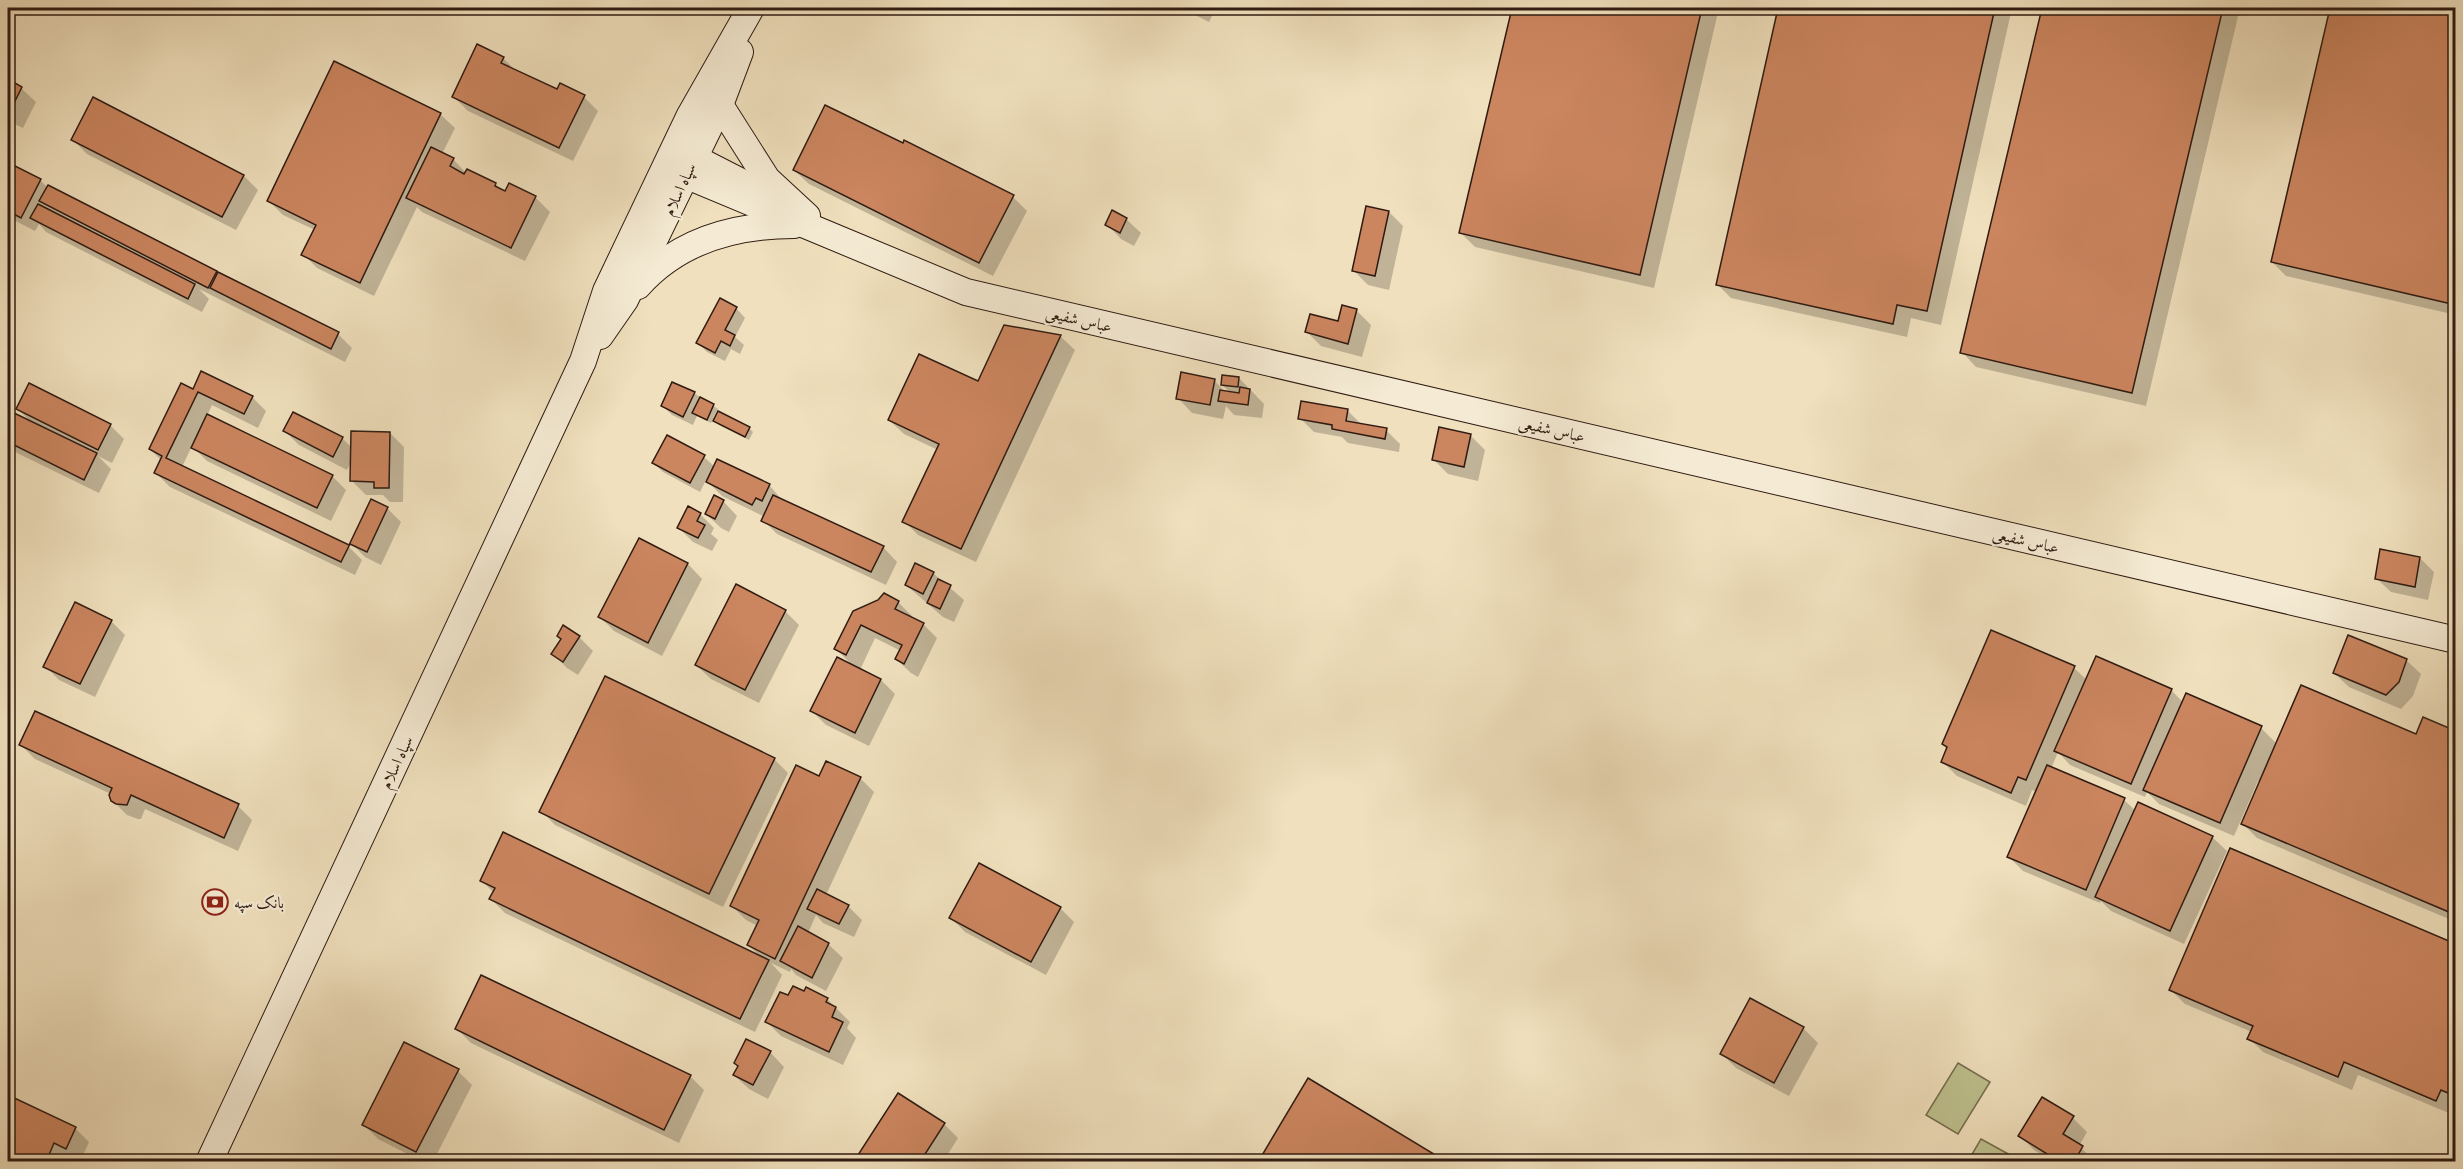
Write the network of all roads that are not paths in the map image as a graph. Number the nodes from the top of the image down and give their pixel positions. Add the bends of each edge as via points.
1 (751, 8) edge
2 (757, 8) edge
3 (720, 105) junction
4 (680, 162) junction
5 (805, 220) junction
6 (626, 300) junction
7 (583, 361) junction
8 (2456, 623) edge
9 (2456, 640) edge
10 (209, 1161) edge

1 - 4 main road, سپاه اسلام via 700,96
2 - 3 main road, سپاه اسلام
3 - 4 main road, سپاه اسلام
3 - 5 main road via 767,179
4 - 5 main road, عباس شفیعی
4 - 6 main road, سپاه اسلام
4 - 7 main road, سپاه اسلام via 606,291
5 - 6 main road via 727,231 700,241 649,274
5 - 8 main road, عباس شفیعی via 969,283
5 - 9 main road, عباس شفیعی via 966,292
6 - 7 main road, سپاه اسلام
7 - 10 main road, سپاه اسلام

